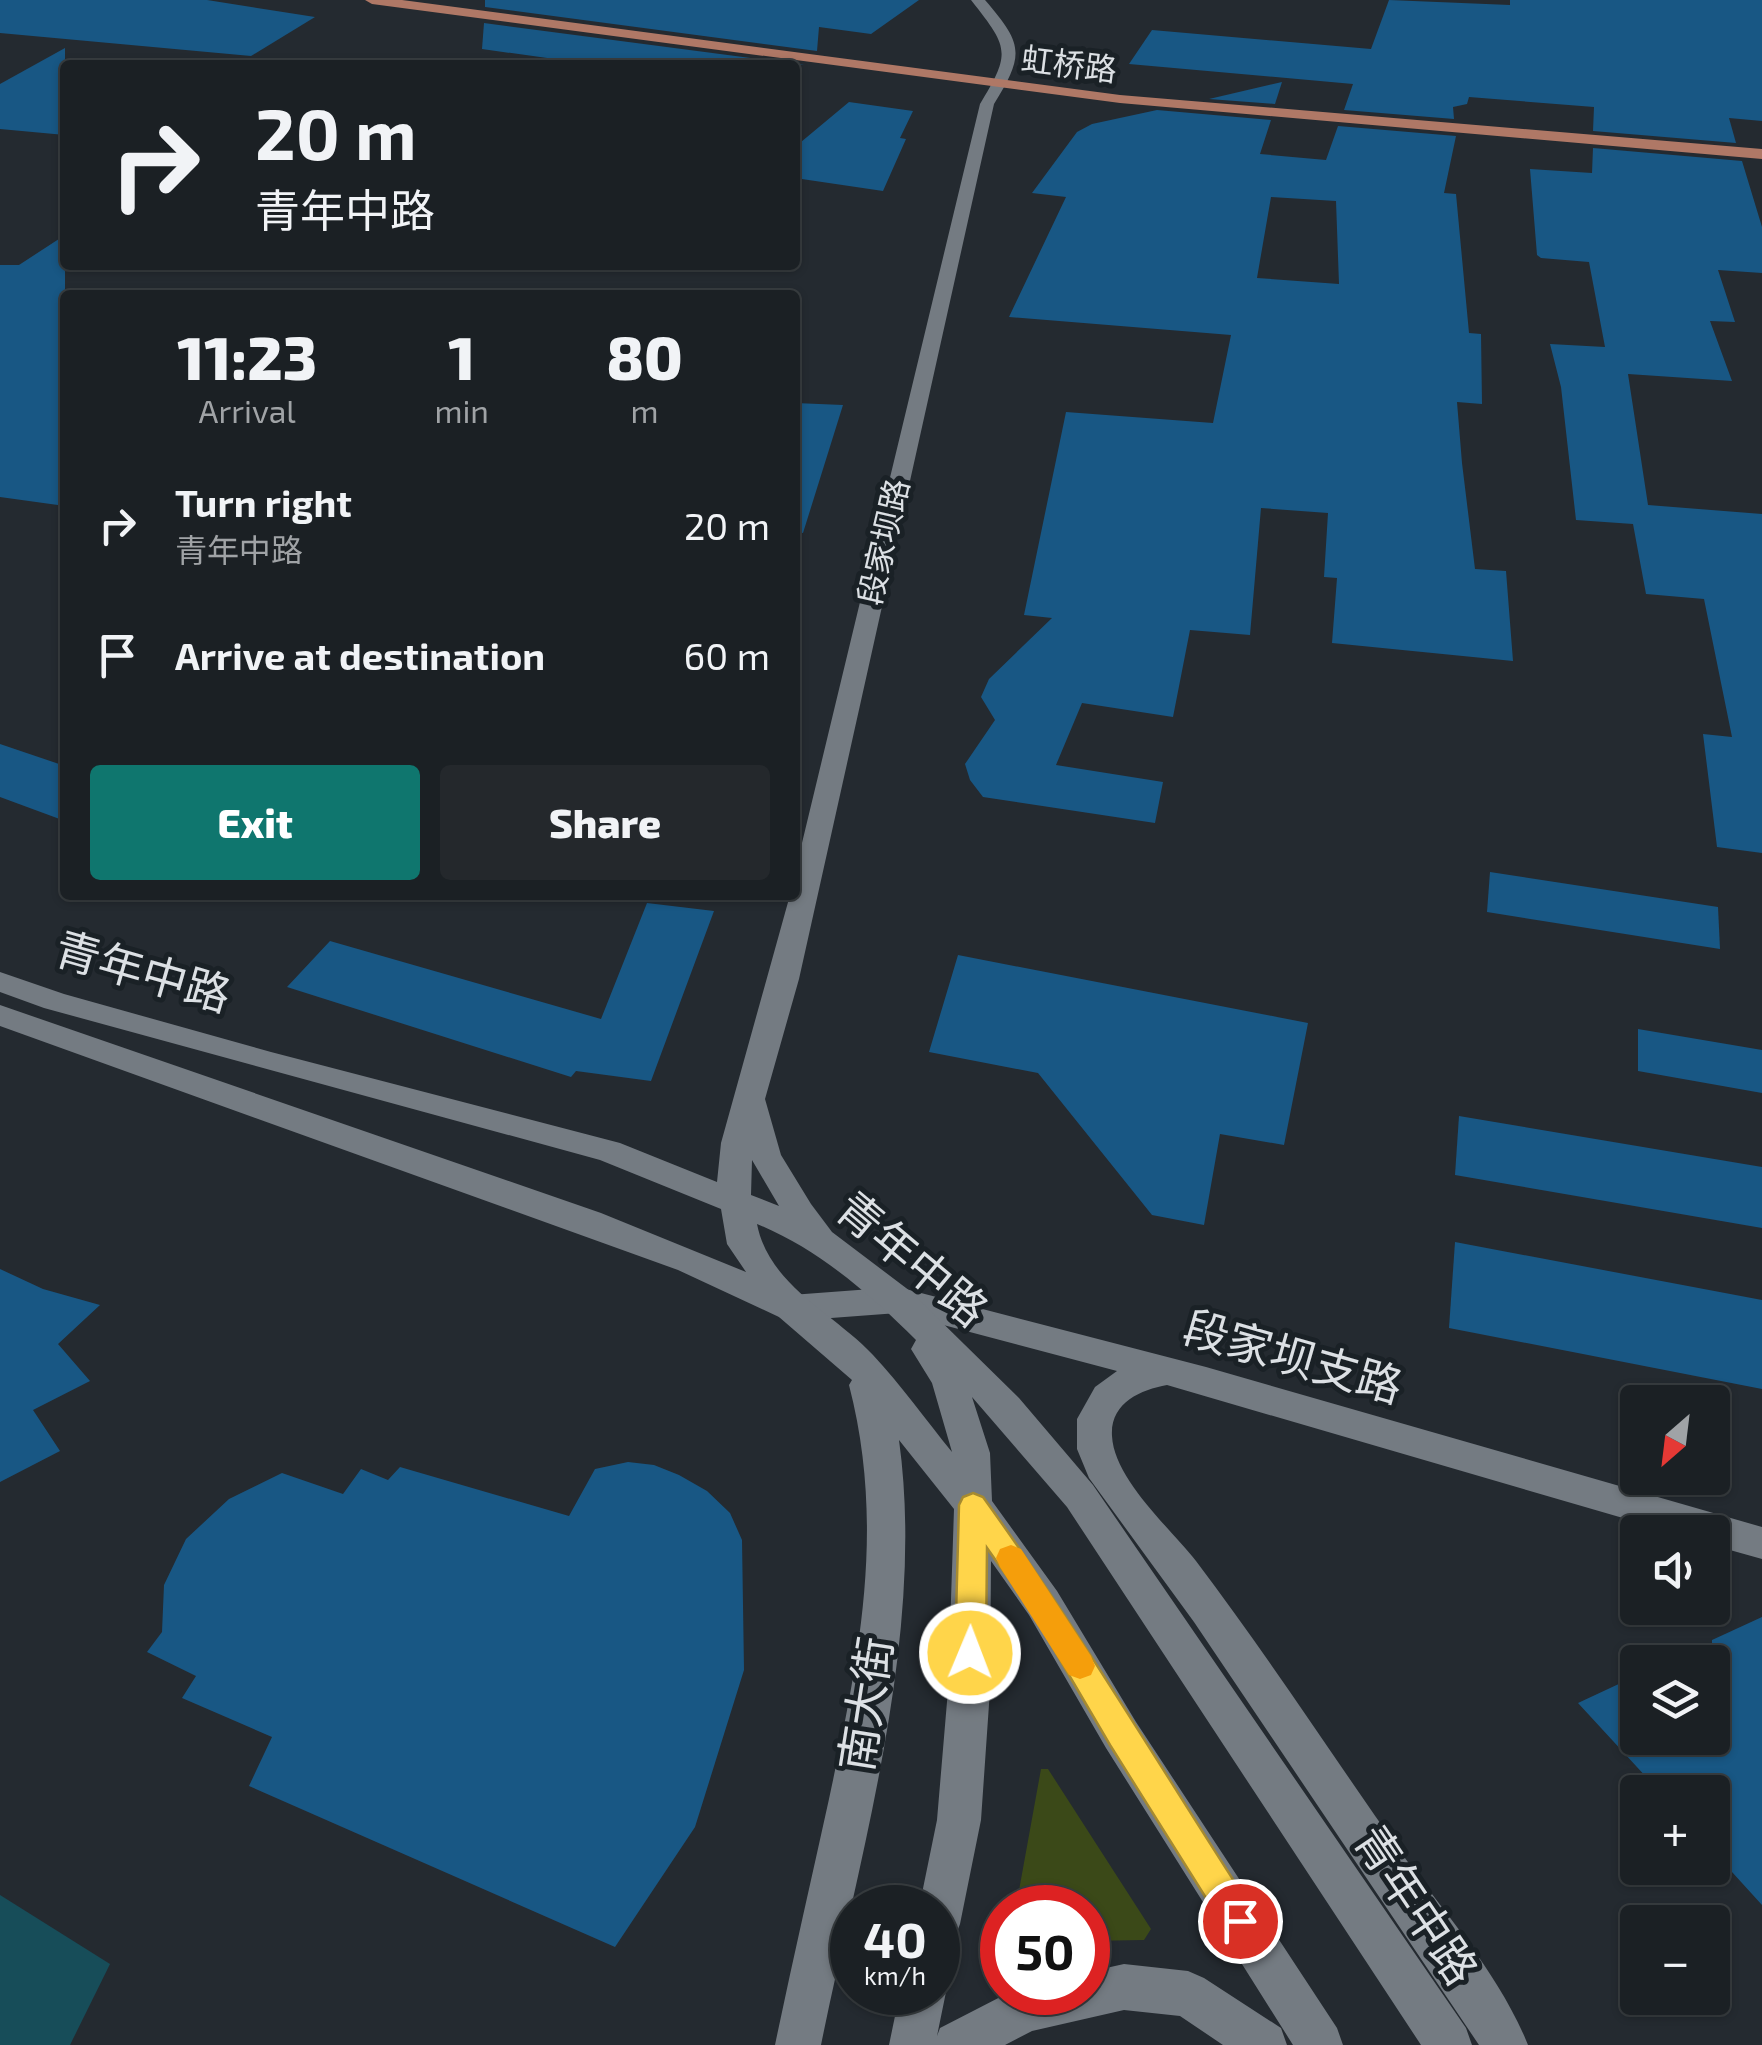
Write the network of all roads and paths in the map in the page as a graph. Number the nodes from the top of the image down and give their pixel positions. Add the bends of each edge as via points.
1 (372, 0) edge
2 (450, 0) edge
3 (978, 0) edge
4 (1003, 80) junction
5 (1762, 144) edge
6 (1762, 154) edge
7 (0, 981) edge
8 (0, 1014) edge
9 (750, 1098) junction
10 (824, 1243) junction
11 (898, 1300) junction
12 (791, 1308) junction
13 (859, 1363) junction
14 (1169, 1370) junction
15 (973, 1505) junction
16 (1762, 1543) edge
17 (946, 1885) edge
18 (918, 2015) edge
19 (798, 2045) edge
20 (912, 2045) edge
21 (956, 2045) edge
22 (1264, 2045) edge
23 (1320, 2045) edge
24 (1449, 2045) edge
25 (1505, 2045) edge

1 - 4 main road, 虹桥路
2 - 4 main road, 虹桥路
3 - 4 street via 1009,40 1013,54
4 - 5 main road, 虹桥路
4 - 6 main road, 虹桥路 via 1369,122
4 - 9 street, 段家坝路 via 987,104
7 - 10 street, 青年中路 via 235,1052 608,1151
8 - 12 street, 青年中路 via 589,1222
9 - 10 street via 765,1155
9 - 12 street, 段家坝路 via 732,1185 744,1244
10 - 11 street, 青年中路
11 - 12 street, 段家坝支路
11 - 14 street, 段家坝支路
11 - 15 street via 949,1380 971,1453
11 - 24 street, 青年中路 via 1006,1408 1080,1496
12 - 13 street, 青年中路
13 - 15 street, 青年中路
13 - 19 street, 南大街 via 882,1430 890,1492 884,1577 870,1708
14 - 16 street, 段家坝支路
14 - 25 street via 1142,1374 1108,1394 1092,1436 1104,1469
15 - 17 street via 970,1690 960,1820
15 - 23 street, 青年中路 via 1043,1603
18 - 20 street
21 - 22 street via 1026,2009 1124,1987 1188,1994

